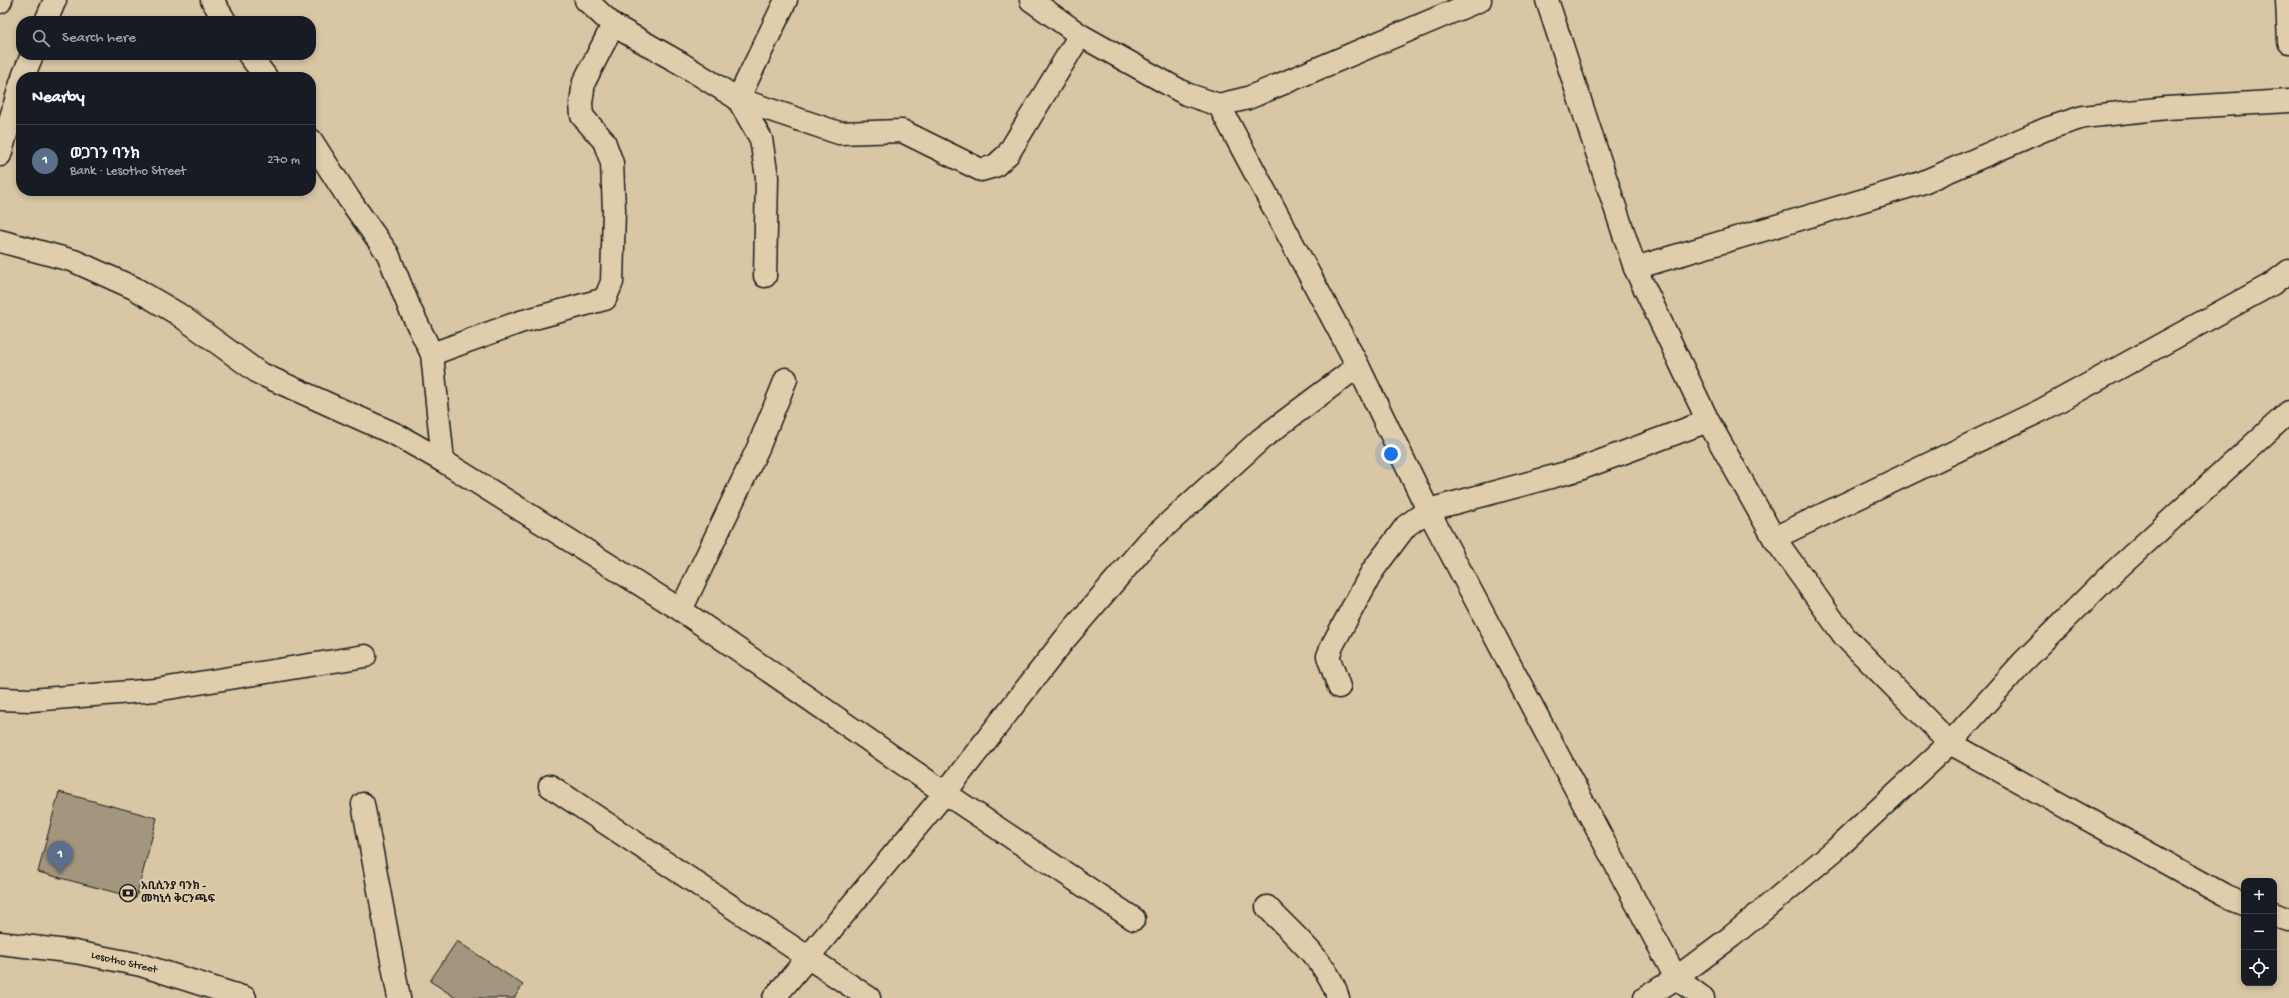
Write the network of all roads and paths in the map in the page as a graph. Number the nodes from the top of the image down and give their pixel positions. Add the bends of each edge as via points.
1 (55, 0) edge
2 (212, 0) edge
3 (586, 0) edge
4 (786, 0) edge
5 (1031, 0) edge
6 (1480, 0) edge
7 (1547, 0) edge
8 (2287, 0) edge
9 (48, 16) edge
10 (223, 16) edge
11 (613, 25) junction
12 (1080, 34) junction
13 (2289, 42) edge
14 (30, 60) edge
15 (253, 60) edge
16 (25, 72) edge
17 (262, 72) edge
18 (738, 99) junction
19 (16, 100) edge
20 (2289, 101) edge
21 (1219, 105) junction
22 (316, 148) edge
23 (0, 156) edge
24 (0, 241) edge
25 (1635, 268) junction
26 (2289, 271) edge
27 (765, 276) dead end
28 (432, 354) junction
29 (1358, 366) junction
30 (786, 380) dead end
31 (2289, 412) edge
32 (1708, 421) junction
33 (443, 461) junction
34 (1428, 510) junction
35 (1774, 538) junction
36 (681, 610) junction
37 (364, 656) dead end
38 (1339, 687) dead end
39 (0, 699) edge
40 (1950, 743) junction
41 (550, 786) dead end
42 (944, 794) junction
43 (363, 804) dead end
44 (2241, 902) edge
45 (1267, 907) dead end
46 (2277, 915) edge
47 (1134, 919) dead end
48 (2289, 920) edge
49 (0, 943) edge
50 (808, 958) junction
51 (1676, 978) junction
52 (245, 998) edge
53 (398, 998) edge
54 (774, 998) edge
55 (869, 998) edge
56 (1338, 998) edge
57 (1645, 998) edge
58 (1703, 998) edge

1 - 9 street
2 - 10 street
3 - 11 street
4 - 18 street
5 - 12 street
6 - 21 street via 1248,98
7 - 25 street
8 - 13 street
11 - 18 street
11 - 28 street via 584,82 581,103 582,116 604,141 612,163 612,282 605,300 520,322
12 - 18 street via 1008,154 995,166 981,170 902,131 839,133
12 - 21 street via 1186,94
14 - 16 street
15 - 17 street
18 - 27 street via 761,139 767,177
19 - 23 street
20 - 25 street via 2083,116 2046,128 1921,183
21 - 29 street
22 - 28 street via 388,254 410,310
24 - 33 street via 74,260 134,288 178,314 259,373 397,435
25 - 32 street
26 - 35 street via 2272,284 2042,410
28 - 33 street
29 - 34 street
29 - 42 street via 1262,438 1149,541 1064,640
30 - 36 street via 758,448
31 - 40 street via 2106,579 2022,663
32 - 34 street via 1577,470
32 - 35 street
33 - 36 street
34 - 38 street via 1406,526 1373,570 1333,644 1328,656
34 - 51 street
35 - 40 street via 1845,637
36 - 42 street
37 - 39 street via 156,690 32,700
40 - 44 street via 2224,895
40 - 51 street via 1836,849 1732,936
41 - 50 street
42 - 47 street
42 - 50 street
43 - 53 street
45 - 56 street via 1324,969 1335,985
46 - 48 street
49 - 52 street, Lesotho Street via 75,952 141,965
50 - 54 street
50 - 55 street
51 - 57 street
51 - 58 street

